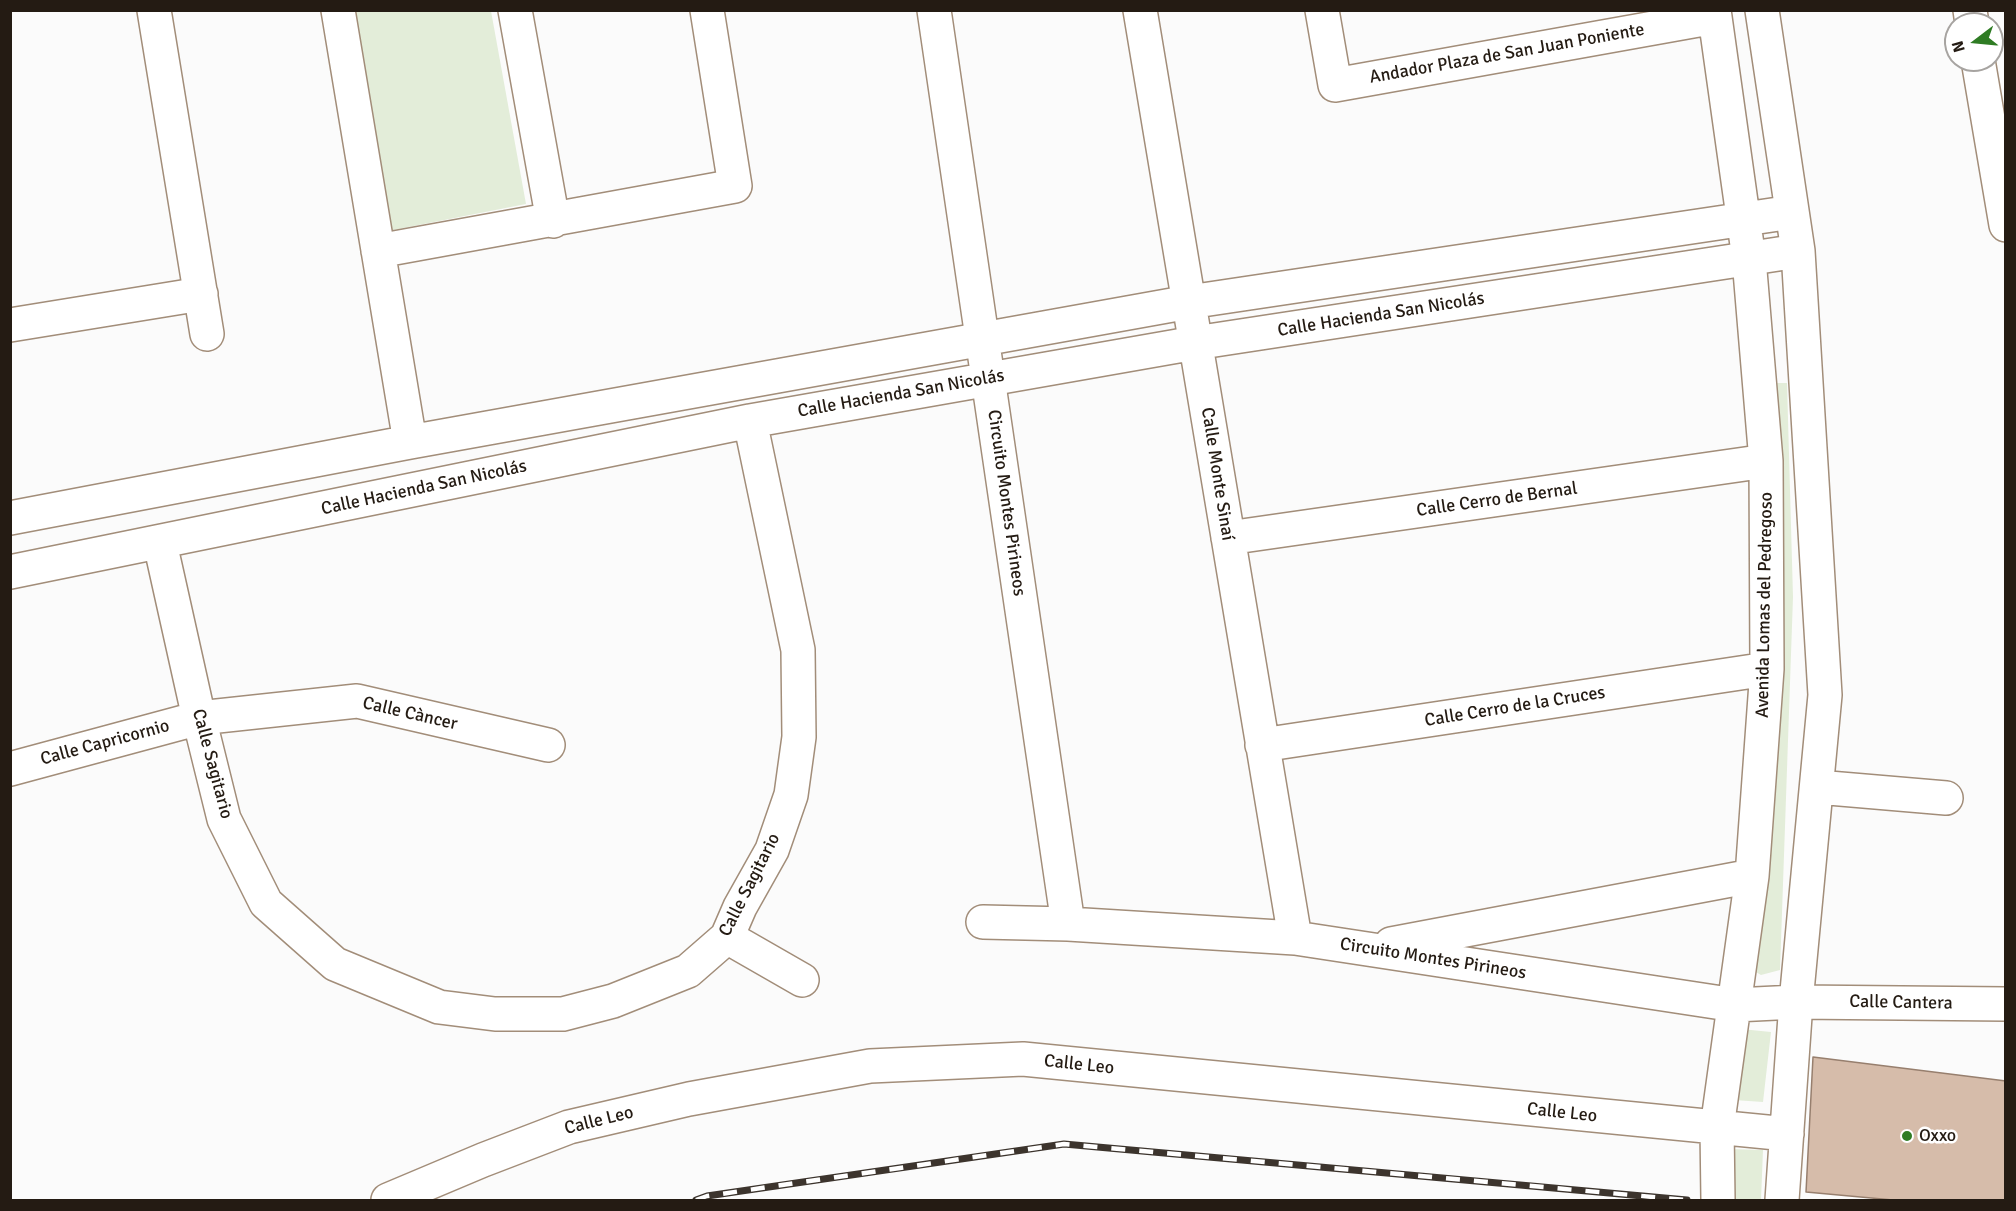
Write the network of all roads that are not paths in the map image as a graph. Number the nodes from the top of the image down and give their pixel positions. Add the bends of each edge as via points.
1 (154, 10) edge
2 (338, 10) edge
3 (515, 10) edge
4 (707, 10) edge
5 (934, 10) edge
6 (1140, 10) edge
7 (1322, 10) edge
8 (1762, 10) edge
9 (1714, 14) edge
10 (1980, 72) edge
11 (1792, 212) junction
12 (1743, 219) junction
13 (553, 220) junction
14 (2006, 225) edge
15 (378, 251) junction
16 (1798, 251) junction
17 (1749, 259) junction
18 (1456, 262) junction
19 (201, 294) junction
20 (1189, 302) junction
21 (1464, 302) junction
22 (12, 317) edge
23 (207, 334) dead end
24 (982, 339) junction
25 (1195, 343) junction
26 (988, 379) junction
27 (750, 421) junction
28 (410, 442) junction
29 (1766, 461) junction
30 (10, 518) edge
31 (1228, 538) junction
32 (160, 543) junction
33 (10, 572) edge
34 (1767, 669) junction
35 (199, 718) junction
36 (548, 745) dead end
37 (1263, 745) junction
38 (10, 769) edge
39 (1817, 787) junction
40 (1946, 798) dead end
41 (1752, 876) junction
42 (983, 922) dead end
43 (1068, 924) junction
44 (727, 937) junction
45 (1295, 938) junction
46 (1367, 949) junction
47 (802, 980) dead end
48 (1796, 1002) junction
49 (2006, 1004) edge
50 (1735, 1005) junction
51 (1717, 1128) junction
52 (1787, 1134) junction
53 (388, 1200) edge
54 (1718, 1200) edge
55 (1782, 1200) edge

1 - 19 street
2 - 15 street
3 - 13 street
4 - 13 street via 735,186
5 - 24 street, Circuito Montes Pirineos
6 - 20 street, Calle Monte Sinaí
7 - 9 street, Andador Plaza de San Juan Poniente via 1335,84
8 - 11 street
9 - 12 street, Avenida Lomas del Pedregoso
10 - 14 street
11 - 12 street
11 - 16 street
12 - 17 street, Avenida Lomas del Pedregoso
12 - 18 street
13 - 15 street
15 - 28 street
16 - 17 street, Calle Hacienda San Nicolás
16 - 39 street via 1825,695
17 - 21 street, Calle Hacienda San Nicolás
17 - 29 street, Avenida Lomas del Pedregoso
18 - 20 street
18 - 21 street
19 - 22 street
19 - 23 street
20 - 24 street
20 - 25 street, Calle Monte Sinaí
21 - 25 street, Calle Hacienda San Nicolás
24 - 26 street, Circuito Montes Pirineos
24 - 28 street
25 - 26 street, Calle Hacienda San Nicolás
25 - 31 street, Calle Monte Sinaí
26 - 27 street, Calle Hacienda San Nicolás
26 - 43 street, Circuito Montes Pirineos
27 - 32 street, Calle Hacienda San Nicolás
27 - 44 street, Calle Sagitario via 798,650 799,737 791,795 772,850
28 - 30 street
29 - 31 street, Calle Cerro de Bernal
29 - 34 street, Avenida Lomas del Pedregoso
31 - 37 street, Calle Monte Sinaí
32 - 33 street, Calle Hacienda San Nicolás
32 - 35 street, Calle Sagitario
34 - 37 street, Calle Cerro de la Cruces
34 - 41 street, Avenida Lomas del Pedregoso
35 - 36 street, Calle Càncer via 357,701
35 - 38 street, Calle Capricornio
35 - 44 street, Calle Sagitario via 224,819 266,903 335,964 418,999 440,1007 483,1012 563,1014 614,1001 688,971
37 - 45 street, Calle Monte Sinaí
39 - 40 street
39 - 48 street
41 - 46 street
41 - 50 street, Avenida Lomas del Pedregoso
42 - 43 street, Circuito Montes Pirineos
43 - 45 street, Circuito Montes Pirineos
44 - 47 street
45 - 46 street, Circuito Montes Pirineos
46 - 50 street, Circuito Montes Pirineos
48 - 49 street, Calle Cantera
48 - 50 street, Circuito Montes Pirineos
48 - 52 street
50 - 51 street, Avenida Lomas del Pedregoso
51 - 52 street, Calle Leo
51 - 53 street, Calle Leo via 1023,1059 870,1066 689,1099 569,1127
51 - 54 street, Avenida Lomas del Pedregoso
52 - 55 street

